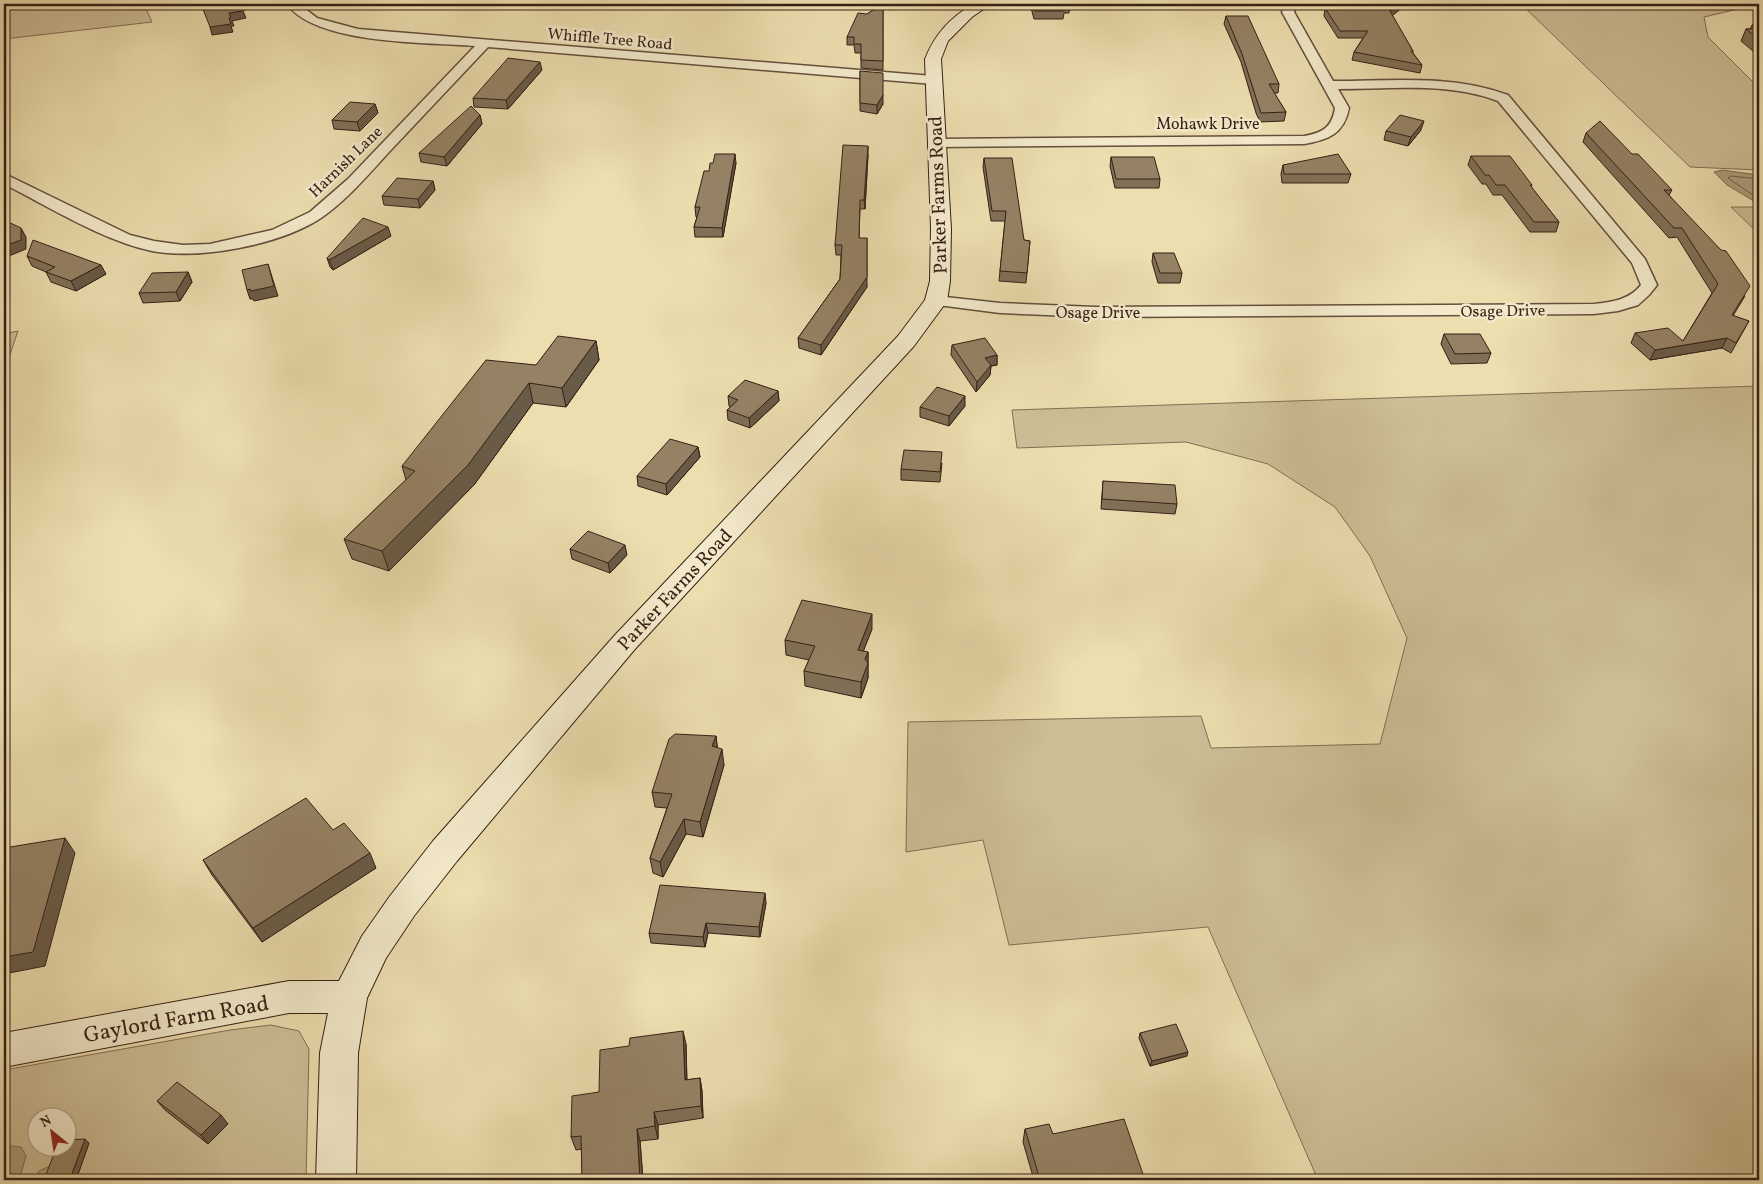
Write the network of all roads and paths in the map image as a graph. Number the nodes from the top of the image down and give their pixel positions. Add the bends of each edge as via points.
1 (293, 4) edge
2 (983, 4) edge
3 (1291, 4) edge
4 (484, 44) junction
5 (933, 80) junction
6 (1330, 85) junction
7 (937, 143) junction
8 (4, 179) edge
9 (936, 301) junction
10 (349, 997) junction
11 (4, 1050) edge
12 (336, 1180) edge

1 - 4 street, Whiffle Tree Road via 307,16 339,29
2 - 5 street, Parker Farms Road via 967,14 941,39 934,59
3 - 6 street, Mohawk Drive via 1288,12
4 - 5 street, Whiffle Tree Road
4 - 8 street, Harnish Lane via 347,187 315,215 278,233 210,248 183,250 153,246 124,238
5 - 7 street, Parker Farms Road
6 - 7 street, Mohawk Drive via 1342,108 1340,123 1325,136 1304,140
6 - 9 street, Osage Drive via 1455,85 1503,98 1639,262 1649,285 1642,296 1623,306 1594,309 1294,313 1040,312
7 - 9 street, Parker Farms Road via 941,264
9 - 10 street, Parker Farms Road via 900,348 625,642 445,851 374,947
10 - 11 street, Gaylord Farm Road via 290,997
10 - 12 street, Parker Farms Road via 339,1053

